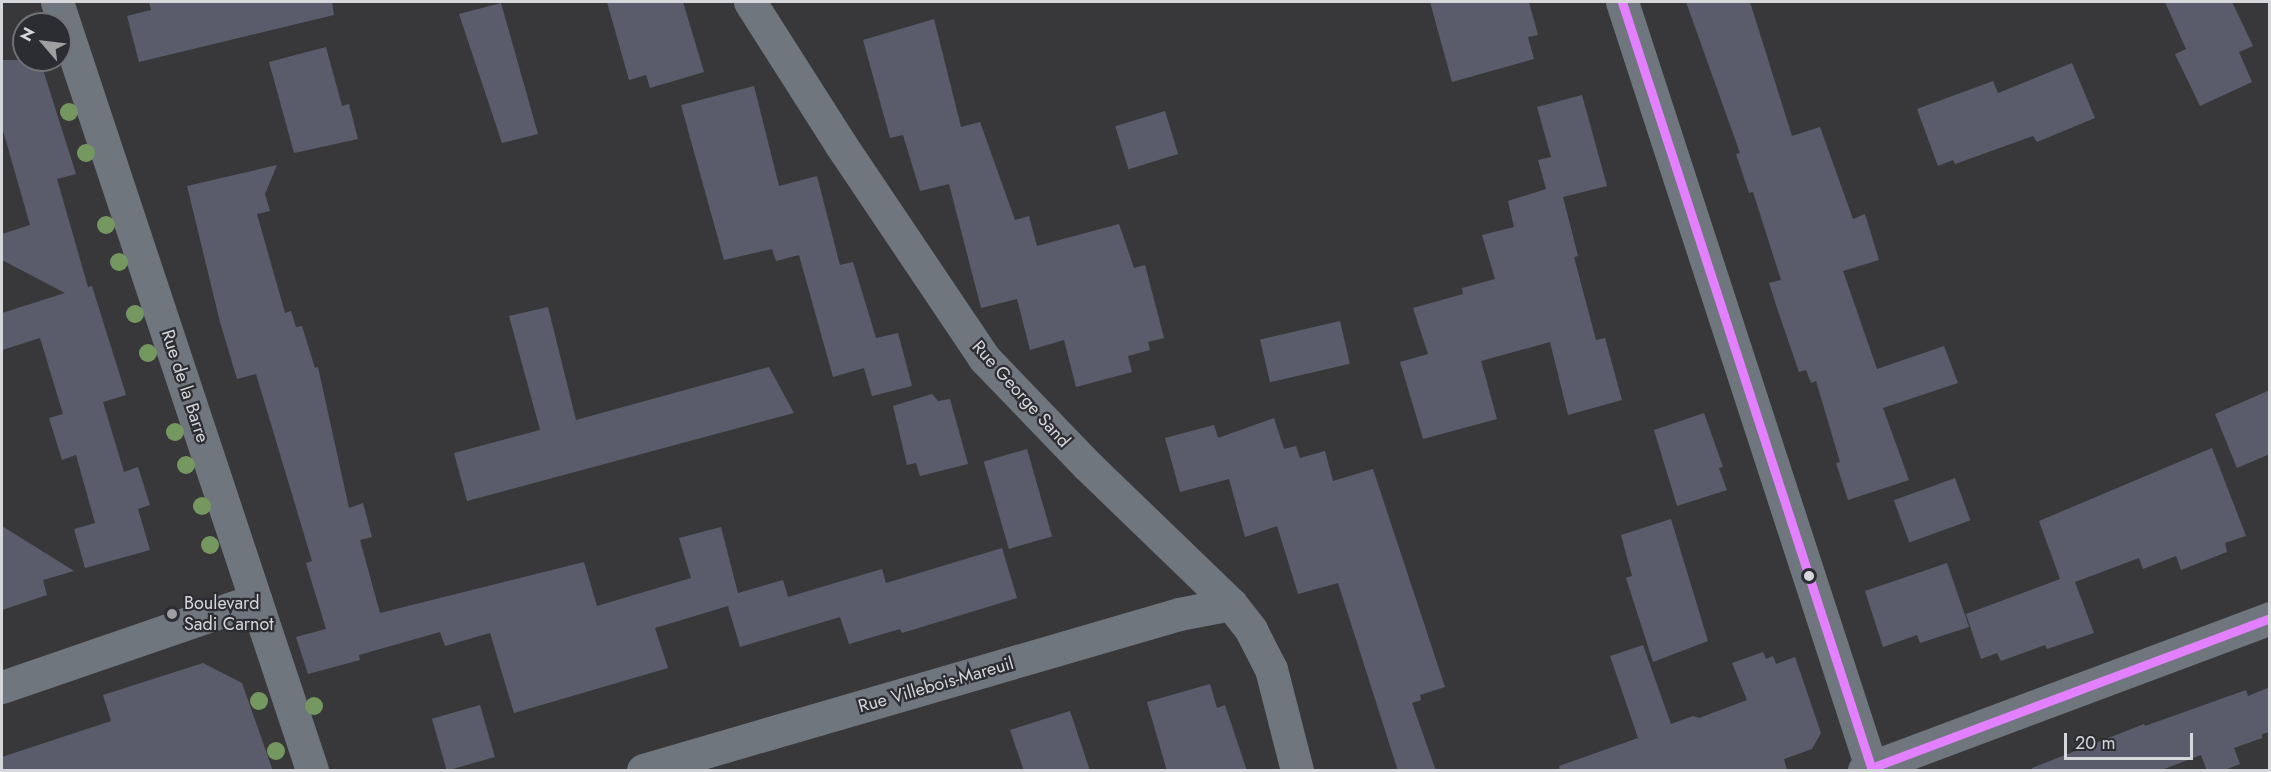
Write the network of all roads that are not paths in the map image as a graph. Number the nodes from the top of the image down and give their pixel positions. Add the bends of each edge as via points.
1 (57, 2) edge
2 (750, 2) edge
3 (1622, 2) edge
4 (255, 600) junction
5 (1231, 604) junction
6 (2270, 618) edge
7 (2, 687) edge
8 (1869, 770) edge
9 (312, 771) edge
10 (643, 771) edge
11 (1297, 771) edge

1 - 4 street, Rue de la Barre
2 - 5 street, Rue George Sand via 984,358 1087,465
3 - 8 street
4 - 7 street
4 - 9 street, Rue de la Barre
5 - 10 street, Rue Villebois-Mareuil via 1179,614
5 - 11 street, Rue George Sand via 1251,630 1271,669
6 - 8 street

